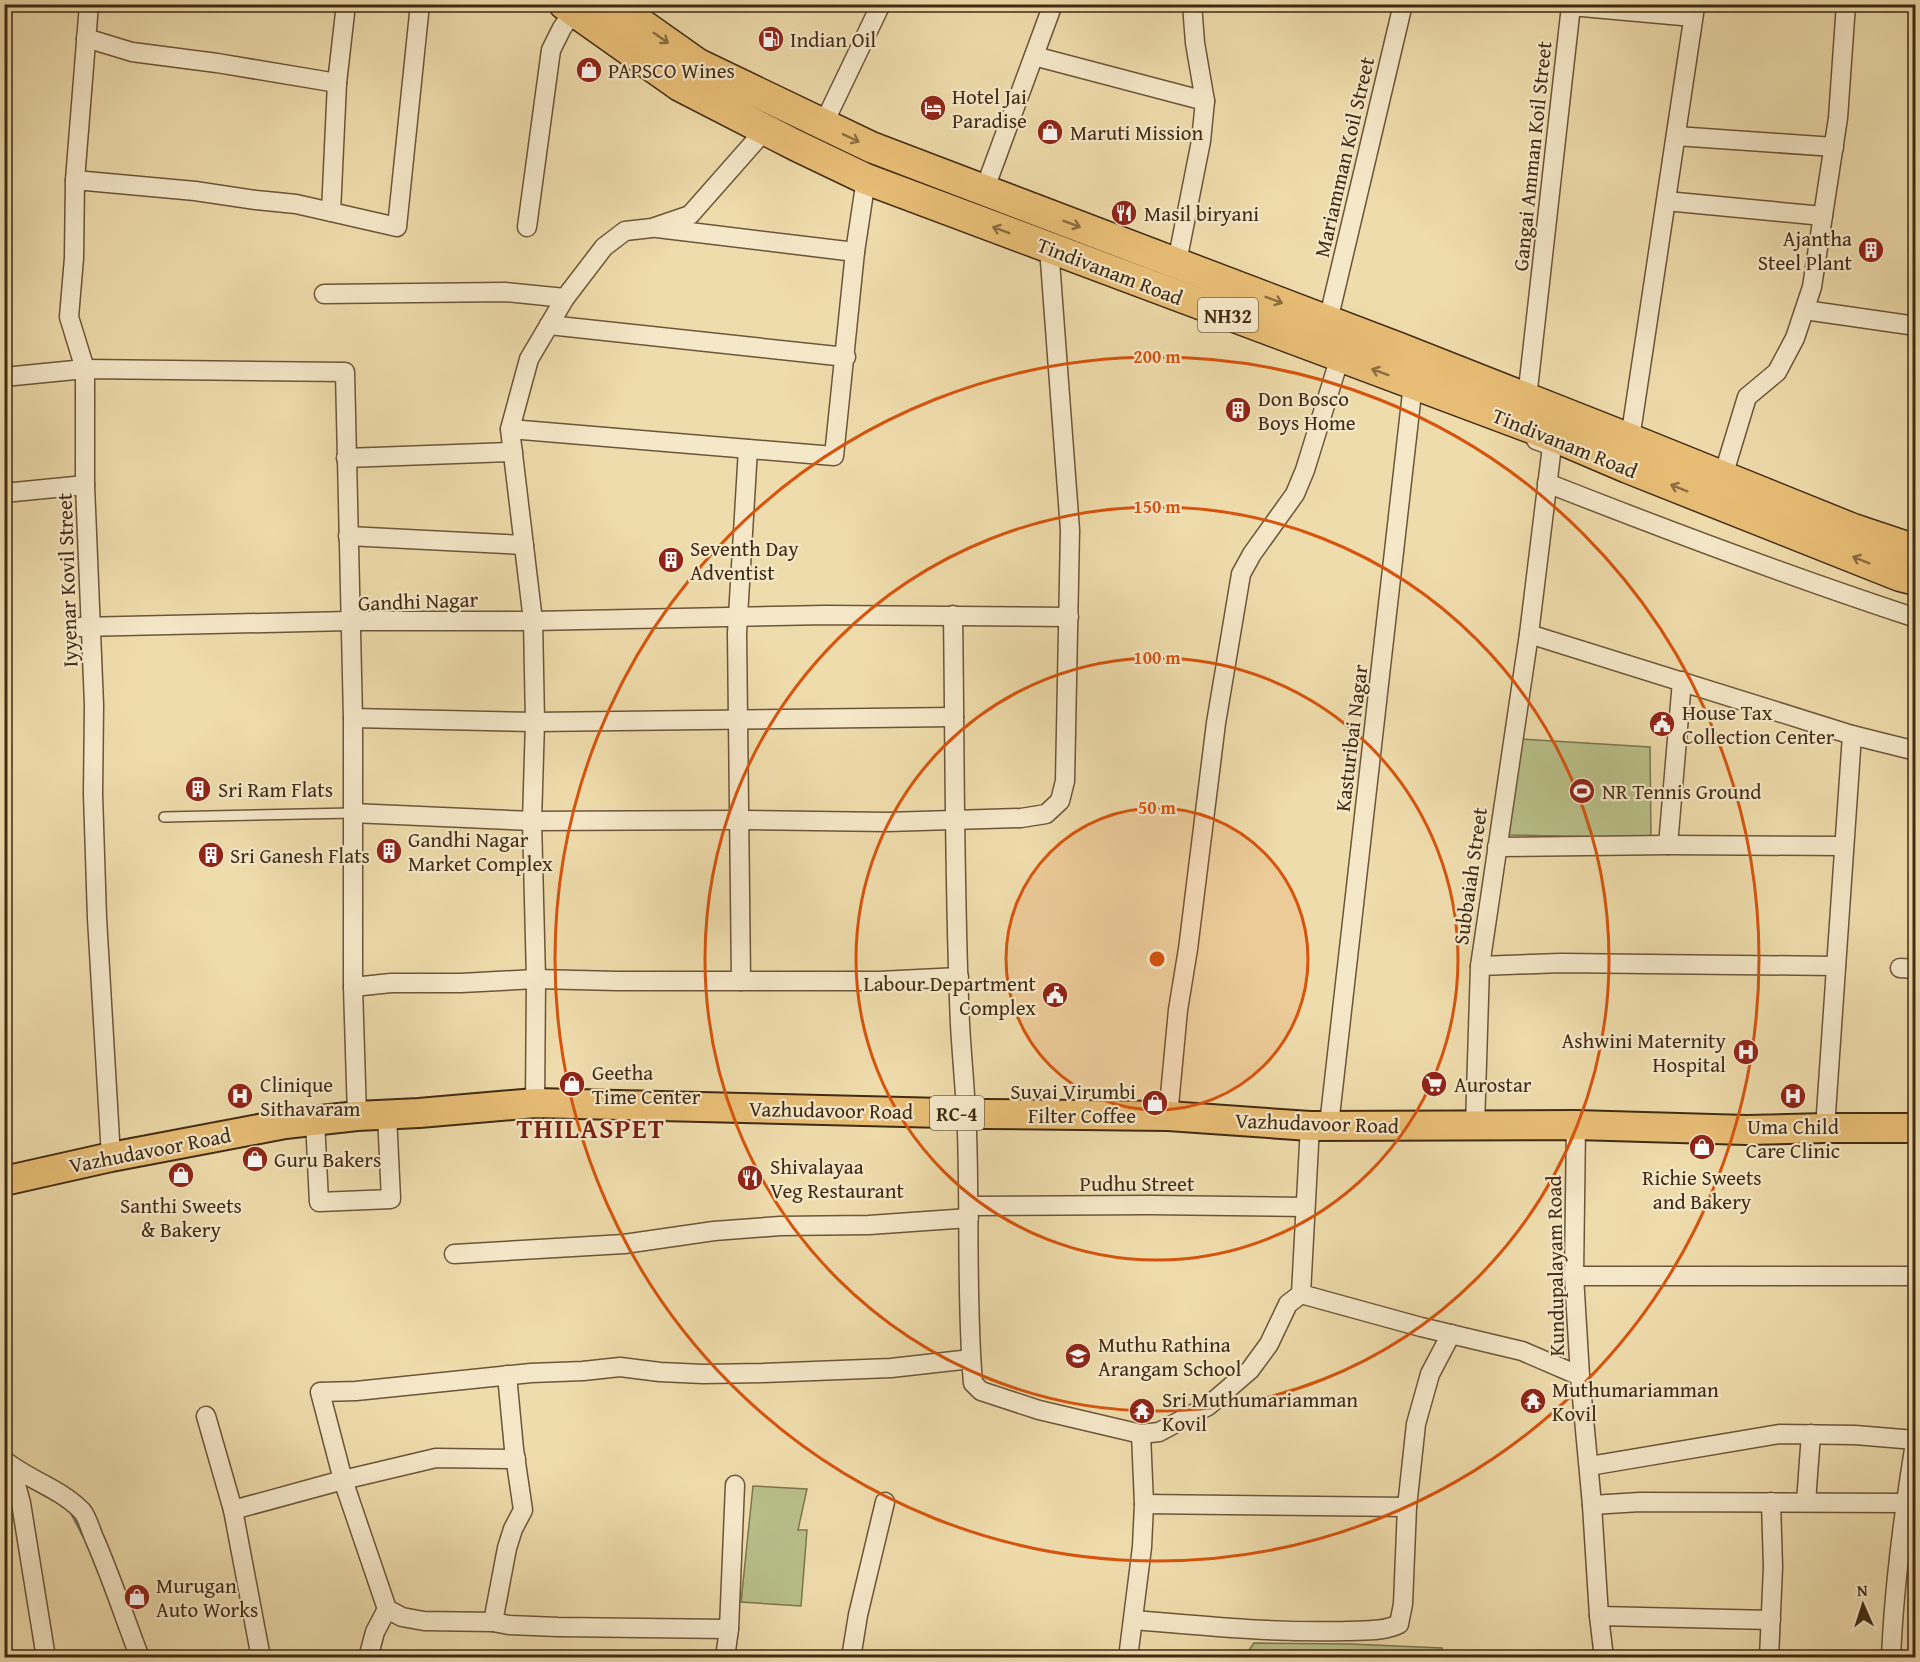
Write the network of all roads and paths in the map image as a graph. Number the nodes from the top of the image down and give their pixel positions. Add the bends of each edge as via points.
1 (89, 4) edge
2 (346, 4) edge
3 (420, 4) edge
4 (613, 4) edge
5 (881, 4) edge
6 (1053, 4) edge
7 (1192, 4) edge
8 (1403, 4) edge
9 (1846, 4) edge
10 (572, 7) edge
11 (1694, 11) edge
12 (86, 38) junction
13 (1034, 56) junction
14 (337, 83) junction
15 (1205, 101) junction
16 (823, 124) junction
17 (765, 130) junction
18 (1676, 136) junction
19 (1834, 147) junction
20 (866, 179) junction
21 (75, 180) junction
22 (984, 191) junction
23 (1665, 201) junction
24 (331, 212) junction
25 (1823, 216) junction
26 (527, 228) dead end
27 (652, 228) junction
28 (1048, 248) junction
29 (855, 252) junction
30 (1177, 262) junction
31 (324, 294) dead end
32 (565, 297) junction
33 (1805, 310) junction
34 (1328, 321) junction
35 (549, 325) junction
36 (1916, 326) edge
37 (846, 357) junction
38 (1340, 357) junction
39 (85, 369) junction
40 (4, 377) edge
41 (1418, 379) junction
42 (1527, 398) junction
43 (510, 429) junction
44 (1630, 438) junction
45 (748, 449) junction
46 (513, 452) junction
47 (346, 458) junction
48 (1723, 476) junction
49 (1547, 483) junction
50 (86, 485) junction
51 (4, 493) edge
52 (348, 536) junction
53 (524, 545) junction
54 (1916, 550) edge
55 (1916, 580) edge
56 (953, 615) junction
57 (738, 617) junction
58 (1068, 617) junction
59 (1916, 618) edge
60 (350, 621) junction
61 (533, 621) junction
62 (85, 627) junction
63 (1529, 634) junction
64 (1682, 681) junction
65 (954, 717) junction
66 (352, 718) junction
67 (738, 720) junction
68 (535, 722) junction
69 (1852, 735) junction
70 (1916, 751) edge
71 (352, 813) junction
72 (164, 817) dead end
73 (739, 820) junction
74 (955, 820) junction
75 (532, 821) junction
76 (1668, 845) junction
77 (1844, 846) junction
78 (1497, 847) junction
79 (1480, 966) junction
80 (1836, 966) junction
81 (959, 977) junction
82 (536, 979) junction
83 (741, 981) junction
84 (353, 987) junction
85 (535, 1103) junction
86 (967, 1113) junction
87 (387, 1115) junction
88 (357, 1116) junction
89 (1168, 1116) junction
90 (315, 1120) junction
91 (1320, 1125) junction
92 (1576, 1125) junction
93 (1474, 1126) junction
94 (1825, 1128) junction
95 (1916, 1128) edge
96 (111, 1157) junction
97 (4, 1181) edge
98 (1305, 1207) junction
99 (969, 1212) junction
100 (454, 1254) dead end
101 (1574, 1276) junction
102 (1916, 1276) edge
103 (1301, 1294) junction
104 (1451, 1334) junction
105 (971, 1359) junction
106 (507, 1375) junction
107 (1580, 1376) junction
108 (206, 1416) dead end
109 (1141, 1434) junction
110 (1811, 1434) junction
111 (1915, 1438) edge
112 (516, 1459) junction
113 (8, 1463) edge
114 (1589, 1466) junction
115 (343, 1480) junction
116 (735, 1485) dead end
117 (885, 1502) dead end
118 (1771, 1502) junction
119 (1806, 1502) junction
120 (1906, 1503) junction
121 (1144, 1504) junction
122 (1592, 1504) junction
123 (1407, 1507) junction
124 (233, 1510) junction
125 (387, 1609) junction
126 (1599, 1616) junction
127 (1134, 1620) junction
128 (1771, 1620) junction
129 (493, 1623) junction
130 (729, 1629) junction
131 (725, 1657) edge
132 (46, 1658) edge
133 (140, 1658) edge
134 (261, 1658) edge
135 (368, 1658) edge
136 (852, 1658) edge
137 (1128, 1658) edge
138 (1604, 1658) edge
139 (1769, 1658) edge
140 (1891, 1658) edge

1 - 12 street, Iyyenar Kovil Street
2 - 14 street
3 - 24 street via 397,227
4 -> 16 highway, NH32 via 698,64
5 - 16 street
6 - 13 street
7 - 15 street
8 - 34 street, Mariamman Koil Street
9 - 19 street
10 - 17 highway, Tindivanam Road / NH32 via 680,86
10 - 26 street via 551,50
11 - 18 street, Gangai Amman Koil Street
11 - 42 street, Gangai Amman Koil Street via 1571,6
12 - 14 street via 132,52
12 - 21 street, Iyyenar Kovil Street
13 - 15 street
13 - 22 street
14 - 24 street
15 - 30 street
16 -> 22 highway, NH32 via 870,147
17 - 20 highway, Tindivanam Road / NH32
17 - 27 street via 690,215
18 - 19 street
18 - 23 street, Gangai Amman Koil Street
19 - 25 street
28 -> 20 highway, Tindivanam Road / NH32
20 - 29 street
21 - 24 street via 195,190
21 - 39 street, Iyyenar Kovil Street via 69,317
22 -> 30 highway, NH32
23 - 25 street
23 - 44 street, Gangai Amman Koil Street
25 - 33 street
27 - 29 street
27 - 32 street via 625,231 604,247
28 - 38 highway, Tindivanam Road / NH32
28 - 58 street via 1070,530
29 - 37 street
30 -> 34 highway, NH32
31 - 32 street via 505,292
32 - 35 street
33 - 36 street
33 - 48 street via 1777,372 1747,397
34 - 41 highway, NH32
35 - 37 street
35 - 43 street via 529,359
37 - 45 street via 834,456
41 -> 38 highway, Tindivanam Road / NH32
38 - 89 street via 1295,494 1241,574 1216,723
39 - 40 street
39 - 47 street via 345,372
39 - 50 street, Iyyenar Kovil Street
41 - 42 highway, NH32
41 - 49 street, Subbaiah Street via 1552,446
55 -> 41 highway, Tindivanam Road / NH32 via 1683,490
41 - 91 street, Kasturibai Nagar
42 - 44 highway, NH32
43 - 45 street
43 - 46 street
44 - 48 highway, NH32
45 - 57 street
46 - 47 street
46 - 53 street
47 - 52 street
48 - 54 highway, NH32
49 - 59 street via 1712,547
49 - 63 street, Subbaiah Street
50 - 51 street
50 - 62 street, Iyyenar Kovil Street
52 - 53 street
52 - 60 street
53 - 61 street
56 - 57 street, Gandhi Nagar
56 - 58 street, Gandhi Nagar
56 - 65 street
57 - 61 street, Gandhi Nagar
57 - 67 street
58 - 74 street via 1065,781 1060,801 1046,814
60 - 61 street, Gandhi Nagar
60 - 62 street
60 - 66 street, Gandhi Nagar
61 - 68 street
62 - 96 street, Iyyenar Kovil Street via 94,705 96,907
63 - 64 street
63 - 78 street, Subbaiah Street
64 - 69 street
64 - 76 street
65 - 67 street
65 - 74 street
66 - 68 street
66 - 71 street, Gandhi Nagar
67 - 68 street
67 - 73 street
68 - 75 street
69 - 70 street
69 - 77 street
71 - 72 lane
71 - 75 street
71 - 84 street, Gandhi Nagar
73 - 74 street
73 - 75 street
73 - 83 street
74 - 81 street
75 - 82 street
76 - 77 street
76 - 78 street
77 - 80 street
78 - 79 street, Subbaiah Street
79 - 80 street
79 - 93 street, Subbaiah Street
80 - 94 street
81 - 83 street
81 - 86 street
82 - 83 street
82 - 84 street
82 - 85 street
84 - 88 street, Gandhi Nagar
85 - 86 main road, Vazhudavoor Road / RC-4
85 - 87 main road, Vazhudavoor Road / RC-4
86 - 89 main road, Vazhudavoor Road / RC-4
86 - 99 street
87 - 88 main road, Vazhudavoor Road / RC-4
87 - 90 street via 391,1199 320,1202
88 - 90 main road, Vazhudavoor Road / RC-4
89 - 91 main road, Vazhudavoor Road / RC-4
90 - 96 main road, Vazhudavoor Road / RC-4
91 - 93 main road, Vazhudavoor Road / RC-4
91 - 98 street, Kasturibai Nagar
92 - 93 main road, Vazhudavoor Road / RC-4
92 - 94 main road, Vazhudavoor Road / RC-4
92 - 101 street, Kundupalayam Road
94 - 95 main road, Vazhudavoor Road / RC-4
96 - 97 main road, Vazhudavoor Road / RC-4
98 - 99 street, Pudhu Street via 1150,1205
98 - 103 street, Kasturibai Nagar
99 - 100 street, Pudhu Street via 868,1225 747,1228 624,1244
99 - 105 street
101 - 102 street
101 - 107 street, Kundupalayam Road
103 - 104 street
103 - 109 street via 1288,1304 1269,1344 1250,1370 1208,1406 1159,1432
104 - 107 street via 1522,1352
104 - 123 street via 1430,1374 1416,1424
105 - 106 street via 810,1372 703,1374 620,1367
105 - 109 street via 973,1383 981,1391 1039,1410
106 - 112 street
106 - 115 street via 320,1392
107 - 114 street, Kundupalayam Road
108 - 124 street
109 - 121 street
110 - 111 street
110 - 114 street via 1729,1441
110 - 119 street
111 - 120 street
112 - 115 street via 436,1458
112 - 129 street via 523,1510 507,1548
113 - 132 street via 21,1503
113 - 133 street via 55,1490 83,1512
114 - 122 street, Kundupalayam Road
115 - 124 street
115 - 125 street
116 - 130 street
117 - 136 street via 858,1615
118 - 119 street
118 - 122 street
118 - 128 street
119 - 120 street
120 - 140 street
121 - 123 street
121 - 127 street
122 - 126 street, Kundupalayam Road
123 - 127 street via 1403,1604 1399,1624 1389,1629 1249,1630
124 - 134 street
125 - 129 street via 424,1622
125 - 135 street
126 - 128 street
126 - 138 street, Kundupalayam Road
127 - 137 street
128 - 139 street
129 - 130 street
130 - 131 street

